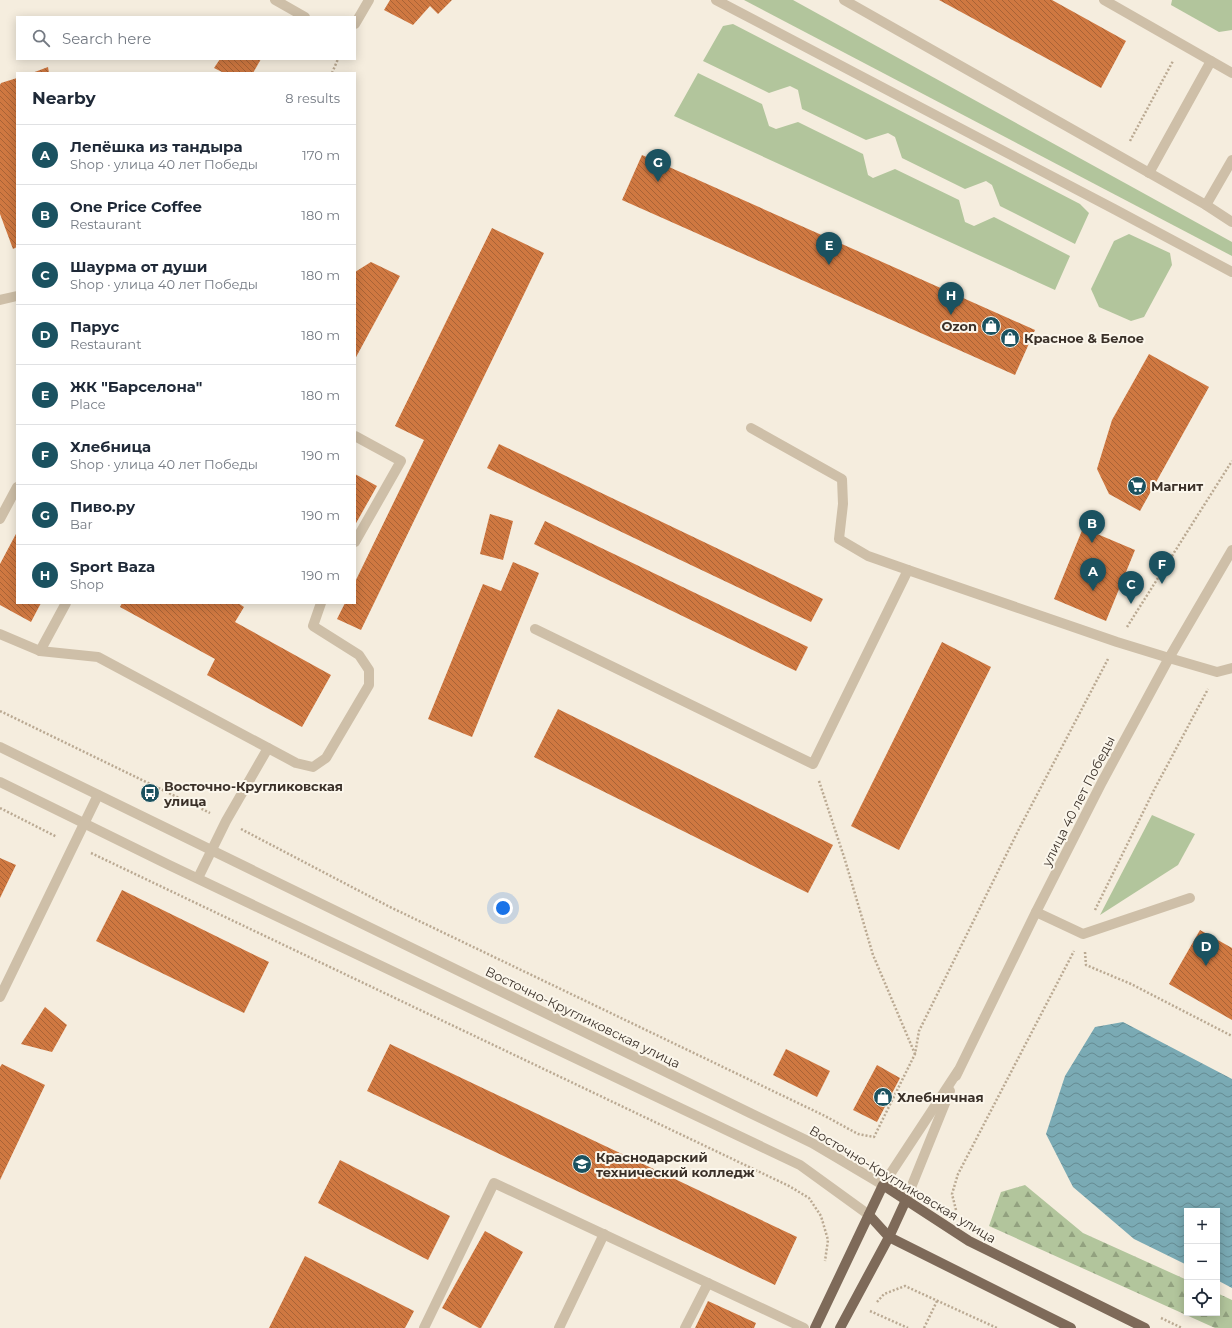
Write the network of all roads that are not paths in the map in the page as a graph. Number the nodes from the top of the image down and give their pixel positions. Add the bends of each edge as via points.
1 (275, 0) edge
2 (369, 0) edge
3 (716, 0) edge
4 (844, 0) edge
5 (1104, 0) edge
6 (303, 16) edge
7 (356, 22) edge
8 (1211, 61) junction
9 (1232, 72) edge
10 (1232, 160) edge
11 (1149, 173) junction
12 (1206, 205) junction
13 (1232, 222) edge
14 (1232, 272) edge
15 (16, 296) edge
16 (0, 300) edge
17 (751, 428) dead end
18 (356, 437) edge
19 (16, 489) edge
20 (0, 519) edge
21 (356, 540) edge
22 (1232, 550) edge
23 (908, 570) junction
24 (65, 604) edge
25 (319, 604) edge
26 (535, 629) dead end
27 (0, 634) edge
28 (40, 651) junction
29 (1169, 658) junction
30 (1232, 668) edge
31 (0, 747) edge
32 (268, 748) junction
33 (0, 782) edge
34 (98, 795) junction
35 (85, 824) junction
36 (212, 850) junction
37 (198, 878) junction
38 (1190, 898) dead end
39 (1036, 912) junction
40 (0, 997) edge
41 (958, 1071) junction
42 (883, 1185) junction
43 (906, 1200) junction
44 (869, 1215) junction
45 (604, 1234) junction
46 (889, 1237) junction
47 (708, 1283) junction
48 (424, 1328) edge
49 (559, 1328) edge
50 (685, 1328) edge
51 (804, 1328) edge
52 (815, 1328) edge
53 (840, 1328) edge
54 (1071, 1328) edge
55 (1145, 1328) edge

1 - 6 street
2 - 7 street
3 - 14 street
4 - 11 street
5 - 8 street
8 - 9 street
8 - 11 street
10 - 12 street
11 - 12 street
12 - 13 street
15 - 16 street
17 - 23 street via 842,479 843,504 839,539 868,556
18 - 21 street via 400,461
19 - 20 street
22 - 29 street, улица 40 лет Победы
23 - 26 street via 813,764
23 - 29 street
24 - 28 street
25 - 32 street via 313,626 359,655 369,670 369,685 326,758 313,767 296,763
27 - 28 street
28 - 32 street via 98,657
29 - 30 street via 1218,672
29 - 39 street, улица 40 лет Победы
31 - 34 street, Восточно-Кругликовская улица
32 - 36 street
33 - 35 street
34 - 35 street
34 - 36 street, Восточно-Кругликовская улица
35 - 37 street
35 - 40 street
36 - 37 street
36 - 42 street, Восточно-Кругликовская улица via 812,1143
37 - 44 street via 800,1165
38 - 39 street via 1083,934
39 - 41 street, улица 40 лет Победы
41 - 42 street, улица 40 лет Победы
41 - 43 street, улица 40 лет Победы
42 - 43 main road, Восточно-Кругликовская улица
42 - 44 main road, улица 40 лет Победы
43 - 46 main road, улица 40 лет Победы
43 - 55 main road, Восточно-Кругликовская улица via 969,1242
44 - 46 main road
44 - 52 main road, улица 40 лет Победы
45 - 47 street
45 - 48 street via 494,1183
45 - 49 street
46 - 53 main road, улица 40 лет Победы
46 - 54 main road
47 - 50 street
47 - 51 street

